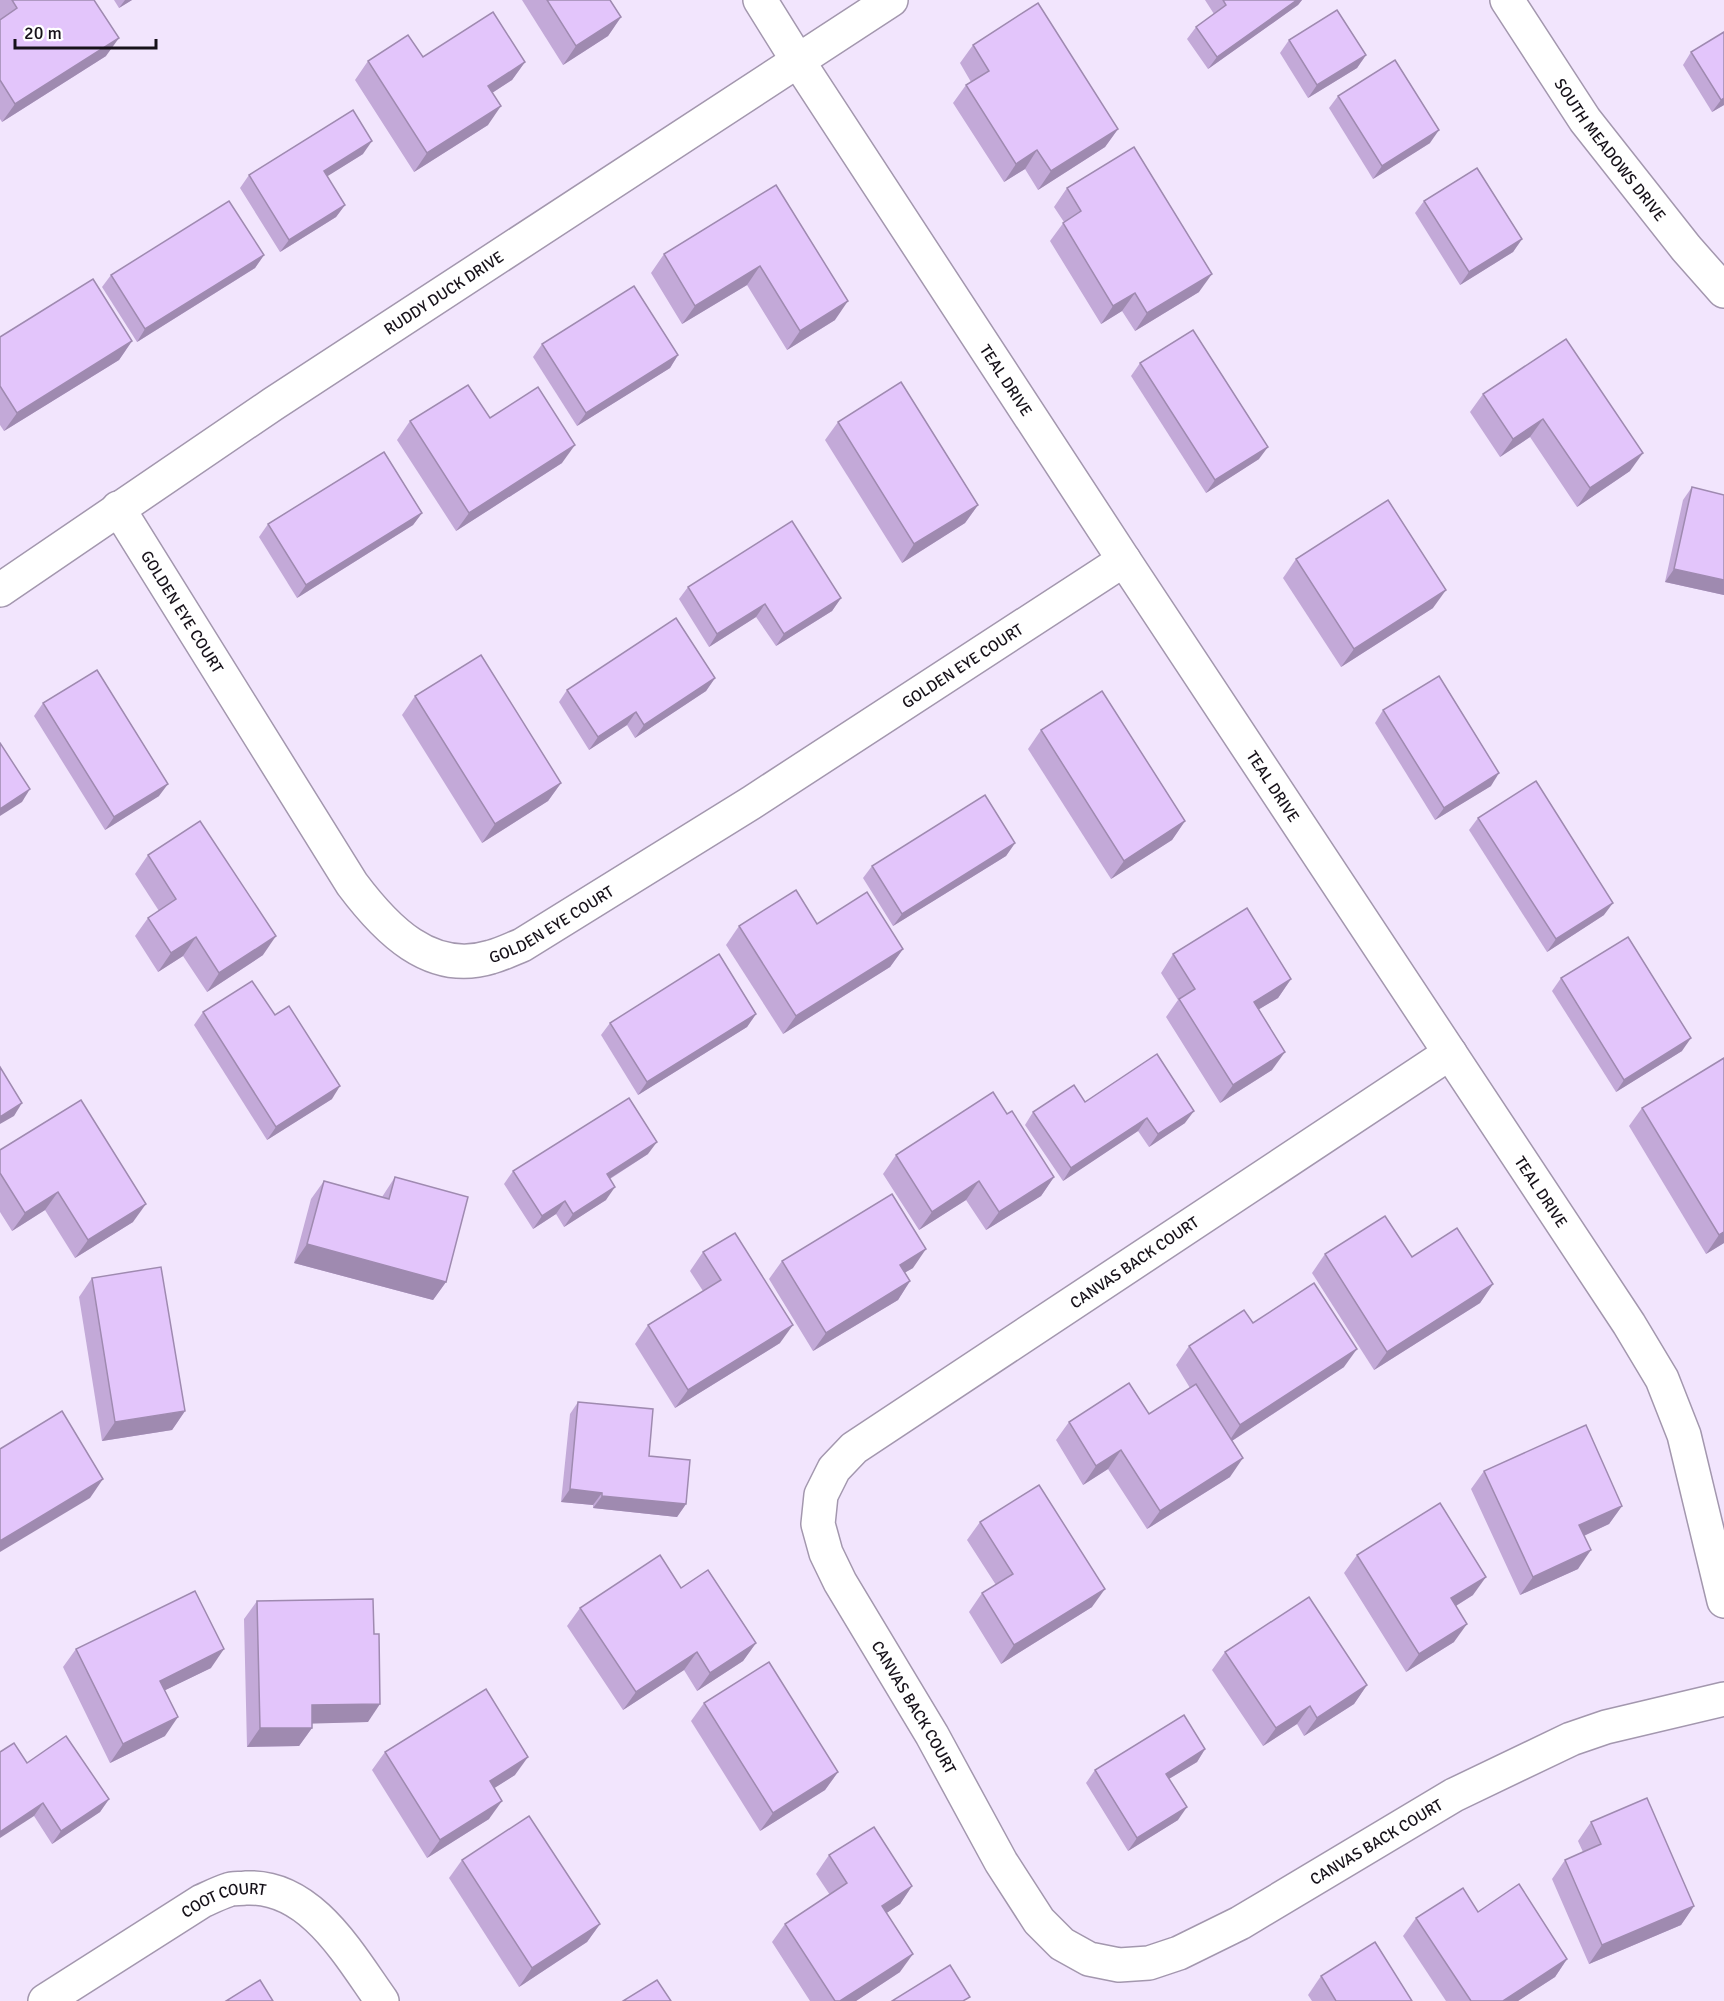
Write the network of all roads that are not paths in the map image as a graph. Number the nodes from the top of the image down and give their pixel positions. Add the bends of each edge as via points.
1 (760, 0) edge
2 (891, 0) edge
3 (1507, 0) edge
4 (798, 61) junction
5 (1724, 291) edge
6 (118, 508) junction
7 (1124, 560) junction
8 (0, 590) edge
9 (1450, 1053) junction
10 (1724, 1601) edge
11 (1724, 1699) edge
12 (45, 2001) edge
13 (382, 2001) edge

1 - 4 street, TEAL DRIVE
2 - 4 street, RUDDY DUCK DRIVE
3 - 5 street, SOUTH MEADOWS DRIVE via 1585,120
4 - 6 street, RUDDY DUCK DRIVE
4 - 7 street, TEAL DRIVE
6 - 7 street, GOLDEN EYE COURT via 352,884 397,935 424,953 455,961 489,958 522,945 751,803
6 - 8 street, RUDDY DUCK DRIVE
7 - 9 street, TEAL DRIVE
9 - 10 street, TEAL DRIVE via 1662,1379 1684,1435
9 - 11 street, CANVAS BACK COURT via 854,1448 834,1469 821,1495 818,1524 826,1553 1001,1862 1039,1921 1062,1944 1089,1959 1119,1965 1149,1963 1179,1953 1240,1923 1454,1796 1571,1739
12 - 13 street, COOT COURT via 202,1901 229,1889 259,1888 287,1896 312,1913 335,1935

